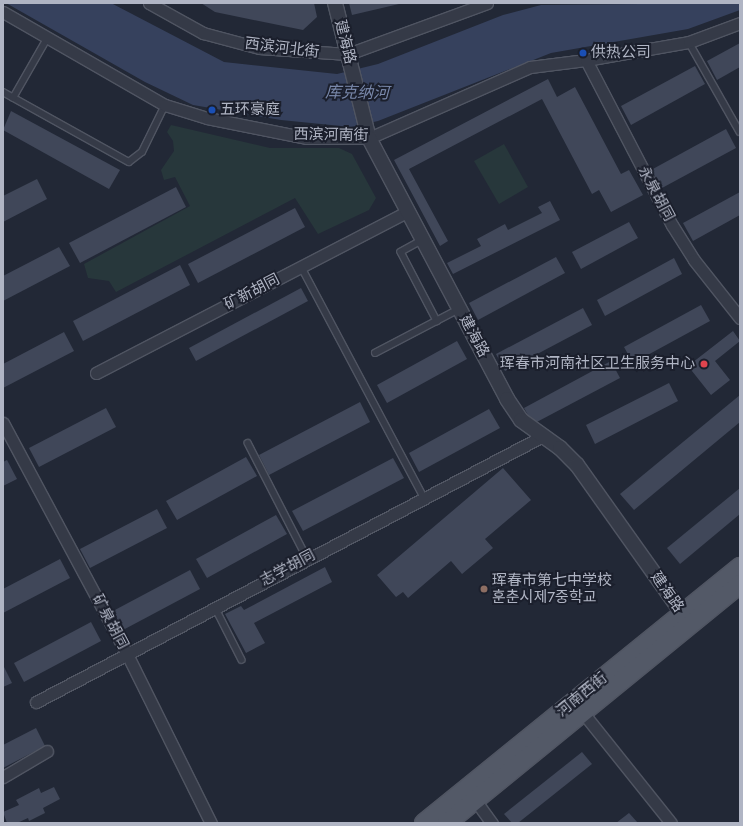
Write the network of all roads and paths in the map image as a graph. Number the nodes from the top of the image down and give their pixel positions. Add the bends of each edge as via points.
1 (149, 3) edge
2 (335, 3) edge
3 (487, 3) edge
4 (465, 6) edge
5 (3, 12) edge
6 (740, 23) edge
7 (48, 37) junction
8 (689, 42) junction
9 (349, 58) junction
10 (586, 60) junction
11 (3, 92) edge
12 (13, 98) junction
13 (165, 105) junction
14 (740, 132) edge
15 (370, 138) junction
16 (407, 212) junction
17 (423, 240) junction
18 (302, 266) junction
19 (459, 309) junction
20 (740, 318) edge
21 (437, 321) junction
22 (375, 353) dead end
23 (96, 373) dead end
24 (3, 424) edge
25 (541, 437) junction
26 (248, 443) dead end
27 (424, 497) junction
28 (307, 558) junction
29 (740, 567) edge
30 (740, 584) edge
31 (215, 607) junction
32 (686, 619) junction
33 (126, 652) junction
34 (242, 660) dead end
35 (36, 702) dead end
36 (584, 714) junction
37 (47, 752) dead end
38 (3, 777) edge
39 (475, 800) junction
40 (211, 823) edge
41 (424, 823) edge
42 (447, 823) edge
43 (492, 823) edge
44 (671, 823) edge

1 - 9 street, 西滨河北街 via 203,33 259,48
2 - 9 street, 建海路
3 - 4 street, 西滨河北街
4 - 9 street, 西滨河北街
5 - 7 street, 西滨河南街
6 - 8 street, 西滨河南街
7 - 12 lane
7 - 13 street, 西滨河南街
8 - 10 street, 西滨河南街
8 - 14 lane
9 - 15 street, 建海路
10 - 15 street, 西滨河南街 via 530,66
10 - 20 street, 永泉胡同 via 672,225 694,260
11 - 12 lane
12 - 13 lane via 129,162 142,152
13 - 15 street, 西滨河南街 via 207,118 307,138
15 - 16 street, 建海路
16 - 17 street, 建海路
16 - 18 street, 矿新胡同
17 - 19 street, 建海路
17 - 21 lane via 401,252
18 - 23 street, 矿新胡同
18 - 27 lane
19 - 21 lane
19 - 25 street, 建海路 via 521,420
21 - 22 lane
24 - 33 street, 矿泉胡同
25 - 27 street, 志学胡同
25 - 32 street, 建海路 via 560,448 577,465
26 - 28 lane
27 - 28 street, 志学胡同
28 - 31 street, 志学胡同
29 - 32 main road, 河南西街
30 - 32 main road, 河南西街
31 - 33 street, 志学胡同
31 - 34 lane
32 - 36 main road, 河南西街
32 - 41 main road, 河南西街
33 - 35 street, 志学胡同
33 - 40 street, 矿泉胡同
36 - 39 main road, 河南西街
36 - 44 street
37 - 38 street
39 - 42 main road, 河南西街
39 - 43 street

